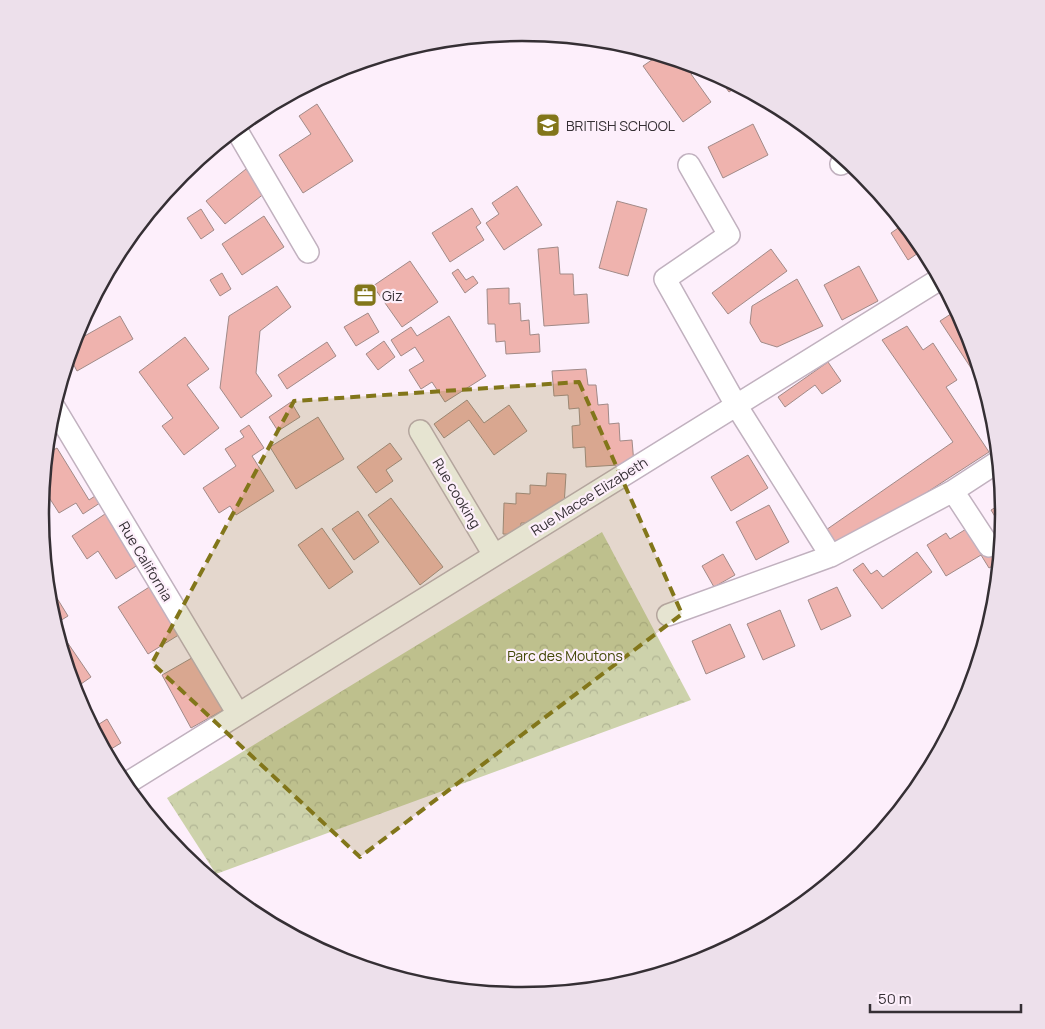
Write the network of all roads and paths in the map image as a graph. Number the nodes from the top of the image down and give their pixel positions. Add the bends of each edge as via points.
1 (240, 135) edge
2 (689, 165) dead end
3 (308, 252) dead end
4 (934, 282) edge
5 (736, 406) junction
6 (59, 416) edge
7 (420, 431) dead end
8 (993, 465) edge
9 (953, 492) junction
10 (989, 546) dead end
11 (494, 555) junction
12 (831, 556) junction
13 (668, 616) dead end
14 (238, 714) junction
15 (131, 780) edge

1 - 3 street
2 - 5 street via 729,235 665,279
4 - 5 street, Rue Macee Elizabeth
5 - 11 street, Rue Macee Elizabeth
5 - 12 street
6 - 14 street, Rue California
7 - 11 street, Rue cooking
8 - 9 street
9 - 10 street
9 - 12 street
11 - 14 street, Rue Macee Elizabeth
12 - 13 street
14 - 15 street, Rue Macee Elizabeth

